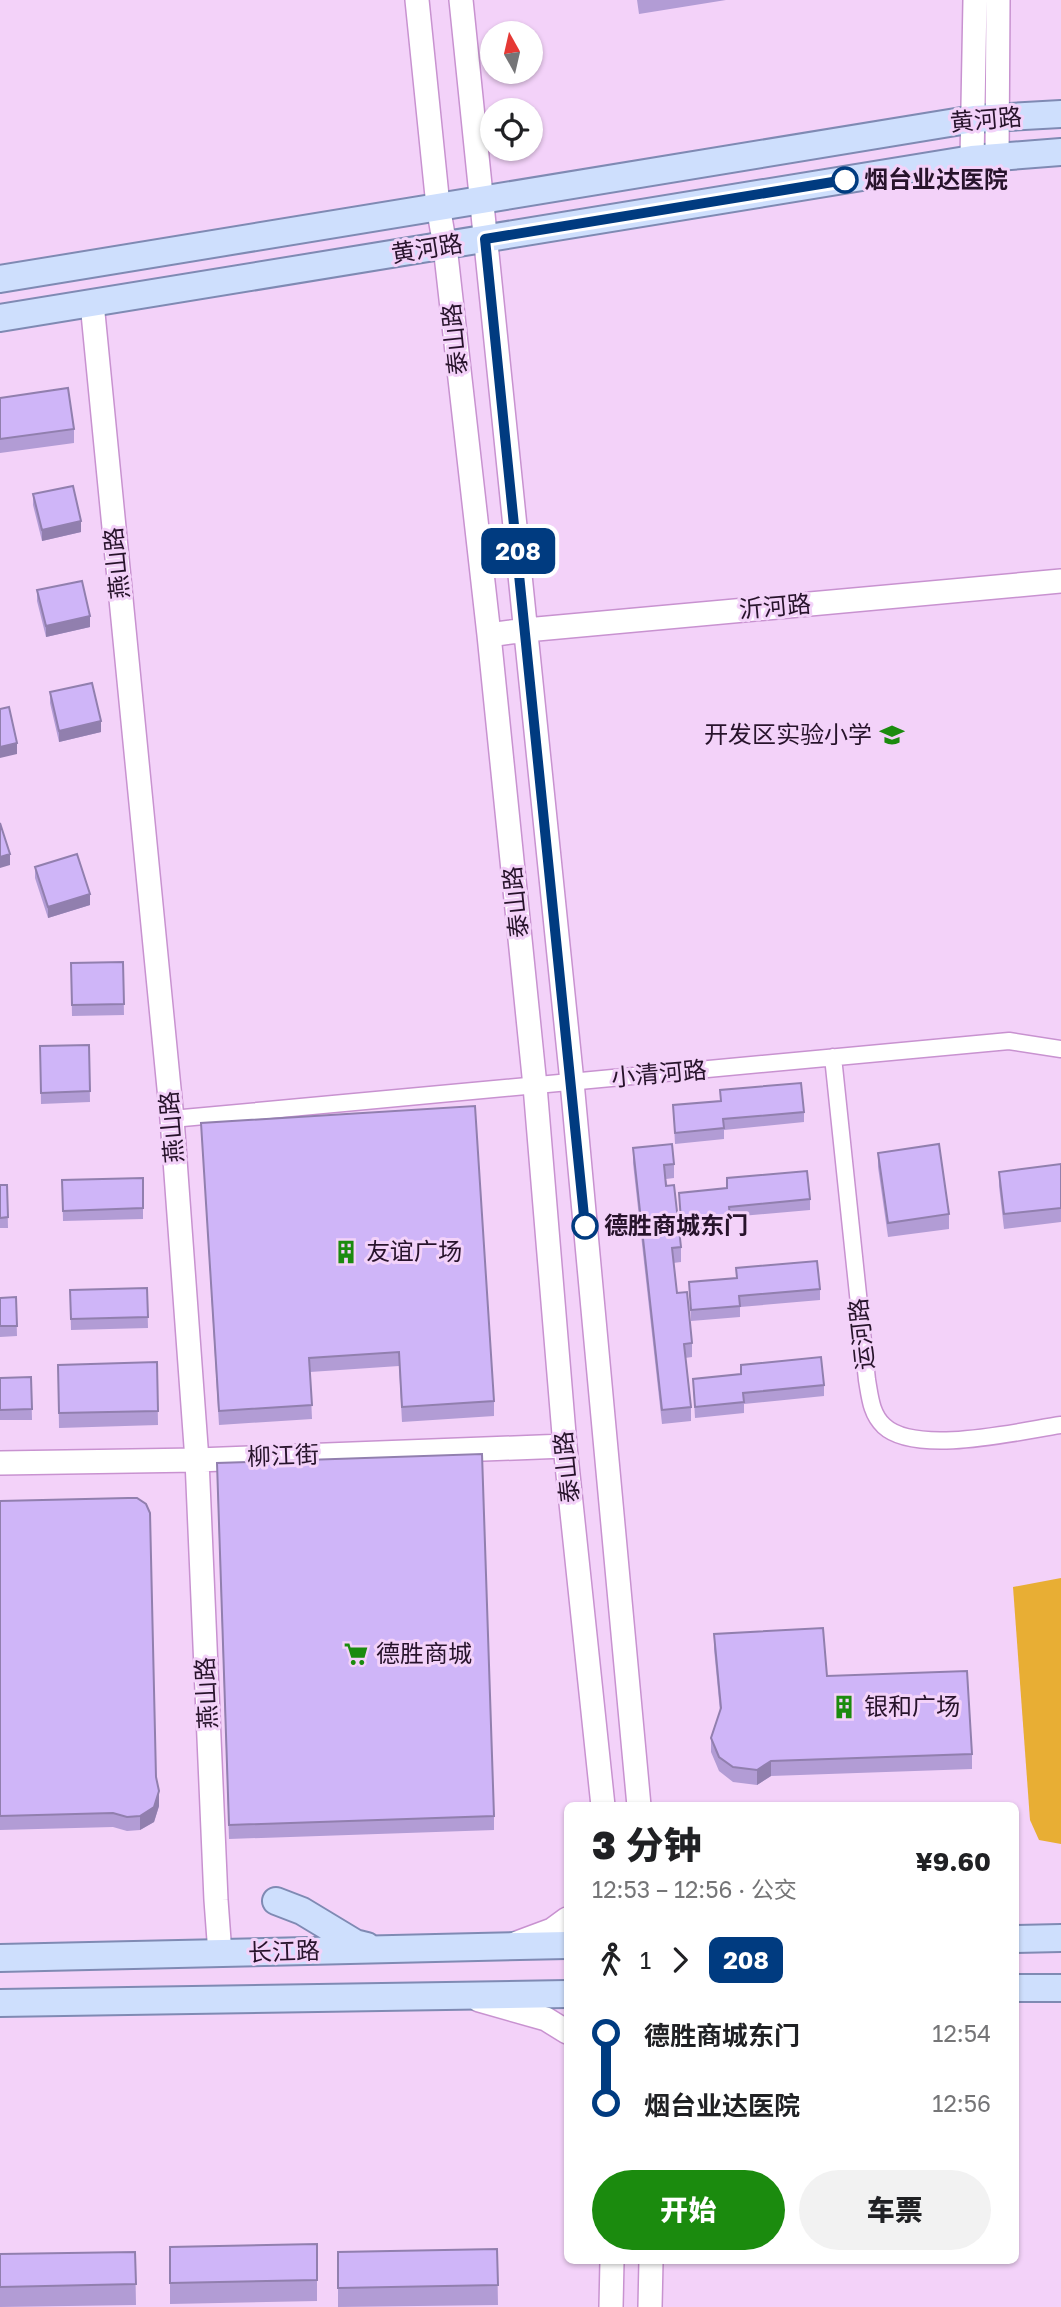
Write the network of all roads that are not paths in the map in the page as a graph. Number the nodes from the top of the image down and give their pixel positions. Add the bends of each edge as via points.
1 (417, 0) edge
2 (461, 0) edge
3 (975, 0) edge
4 (998, 0) edge
5 (1061, 114) edge
6 (986, 118) junction
7 (1061, 152) edge
8 (985, 158) junction
9 (480, 199) junction
10 (438, 206) junction
11 (485, 239) junction
12 (445, 246) junction
13 (0, 278) edge
14 (92, 303) junction
15 (0, 318) edge
16 (1061, 581) edge
17 (526, 630) junction
18 (489, 635) junction
19 (1061, 1049) edge
20 (833, 1057) junction
21 (572, 1082) junction
22 (535, 1086) junction
23 (172, 1119) junction
24 (1061, 1425) edge
25 (565, 1446) junction
26 (197, 1460) junction
27 (0, 1463) edge
28 (640, 1801) edge
29 (602, 1802) edge
30 (276, 1901) dead end
31 (564, 1921) edge
32 (1061, 1938) edge
33 (1019, 1939) edge
34 (564, 1945) edge
35 (501, 1947) junction
36 (386, 1949) junction
37 (220, 1954) junction
38 (0, 1958) edge
39 (1019, 1988) edge
40 (1061, 1988) edge
41 (564, 1994) edge
42 (463, 1996) junction
43 (0, 2003) edge
44 (564, 2030) edge
45 (612, 2264) edge
46 (651, 2264) edge
47 (611, 2307) edge
48 (650, 2307) edge

1 - 10 main road, 泰山路
2 - 9 main road, 泰山路
3 - 6 main road
4 - 6 main road
5 - 6 main road, 黄河路
6 - 8 main road
6 - 9 main road, 黄河路
7 - 8 main road, 黄河路
8 - 11 main road, 黄河路
9 - 10 main road, 黄河路
9 - 11 main road, 泰山路
10 - 12 main road, 泰山路
10 - 13 main road, 黄河路
11 - 12 main road, 黄河路
11 - 17 main road, 泰山路
12 - 14 main road, 黄河路
12 - 18 main road, 泰山路
14 - 15 main road, 黄河路
14 - 23 main road, 燕山路
16 - 17 main road, 沂河路
17 - 18 main road, 沂河路
17 - 21 main road, 泰山路
18 - 22 main road, 泰山路
19 - 20 street, 小清河路 via 1009,1041
20 - 21 street, 小清河路
20 - 24 street, 运河路 via 872,1409 885,1427 916,1440 959,1440
21 - 22 street, 小清河路
21 - 28 main road, 泰山路
22 - 23 street, 小清河路
22 - 25 main road, 泰山路
23 - 26 main road, 燕山路
25 - 26 main road, 柳江街
25 - 29 main road, 泰山路
26 - 27 main road, 柳江街
26 - 37 main road, 燕山路
30 - 36 main road via 355,1943
31 - 35 main road via 552,1930
32 - 33 main road
34 - 35 main road, 长江路
35 - 36 main road, 长江路
36 - 37 main road, 长江路
37 - 38 main road, 长江路
39 - 40 main road
41 - 42 main road, 长江路
42 - 43 main road, 长江路
42 - 44 main road via 546,2019
45 - 47 main road
46 - 48 main road

